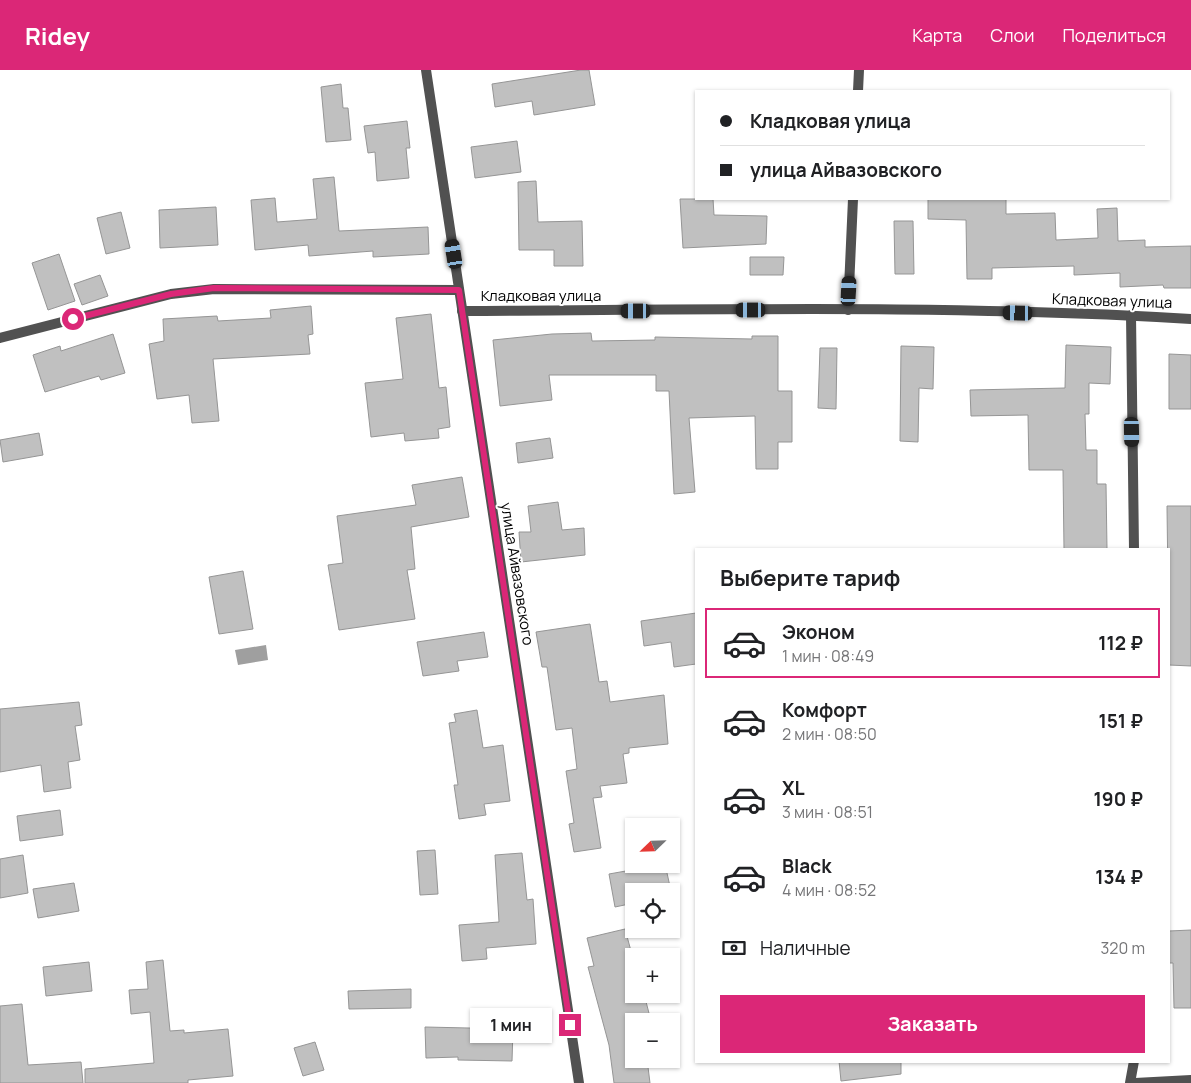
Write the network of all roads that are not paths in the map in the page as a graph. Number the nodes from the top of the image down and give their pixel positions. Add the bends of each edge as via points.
1 (426, 70) edge
2 (859, 70) edge
3 (858, 90) edge
4 (853, 200) edge
5 (459, 290) junction
6 (848, 310) junction
7 (462, 311) junction
8 (1131, 315) junction
9 (1191, 318) edge
10 (0, 338) edge
11 (1134, 548) edge
12 (1134, 1063) edge
13 (1191, 1080) edge
14 (579, 1083) edge
15 (1130, 1083) edge
16 (1135, 1083) edge

1 - 5 street, улица Айвазовского
2 - 3 street
4 - 6 street
5 - 7 street, улица Айвазовского
5 - 10 street, Кладковая улица via 214,288 171,294
6 - 7 street, Кладковая улица
6 - 8 street, Кладковая улица
7 - 14 street, улица Айвазовского
8 - 9 street, Кладковая улица
8 - 11 street
12 - 15 street
13 - 16 street

